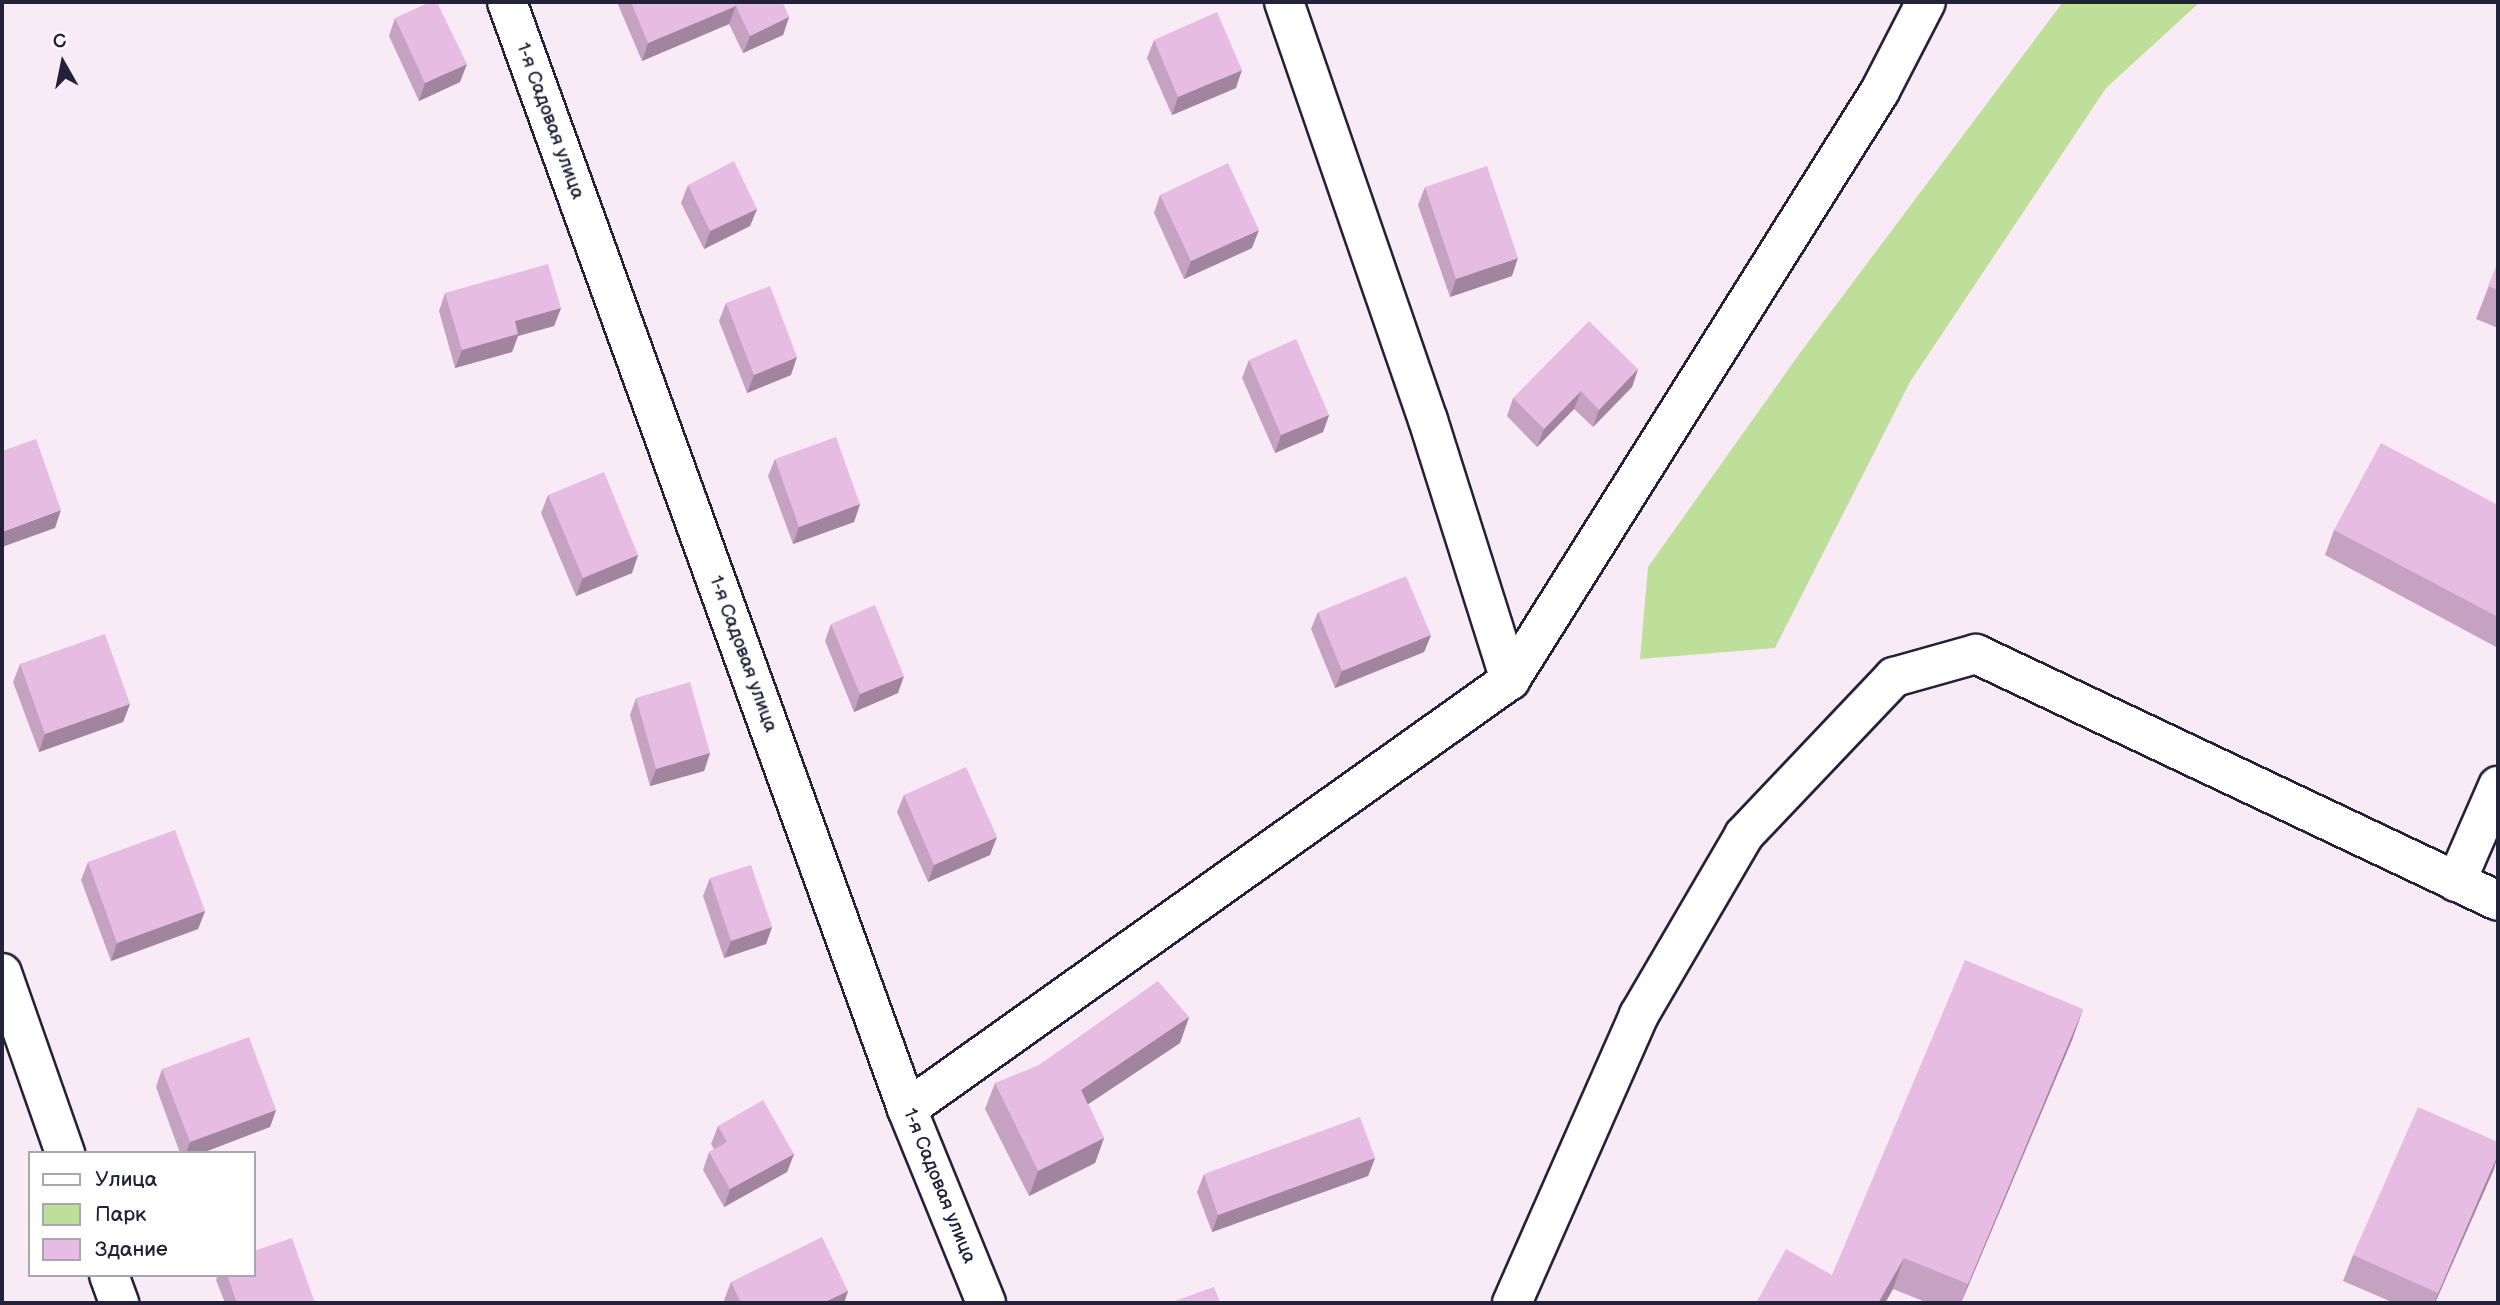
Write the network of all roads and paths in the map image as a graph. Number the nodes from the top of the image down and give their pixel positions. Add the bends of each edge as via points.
1 (507, 2) edge
2 (1284, 2) edge
3 (1926, 2) edge
4 (1510, 680) junction
5 (2498, 786) edge
6 (2456, 882) junction
7 (2498, 901) edge
8 (2, 973) edge
9 (907, 1109) junction
10 (64, 1151) edge
11 (110, 1277) edge
12 (119, 1303) edge
13 (986, 1303) edge
14 (1512, 1303) edge

1 - 9 street, 1-я Садовая улица
2 - 4 street via 1428,420
3 - 4 street via 1880,91
4 - 9 street
5 - 6 street
6 - 7 street
6 - 14 street via 1976,654 1894,677 1744,835 1639,1015
8 - 10 street
9 - 13 street, 1-я Садовая улица
11 - 12 street

